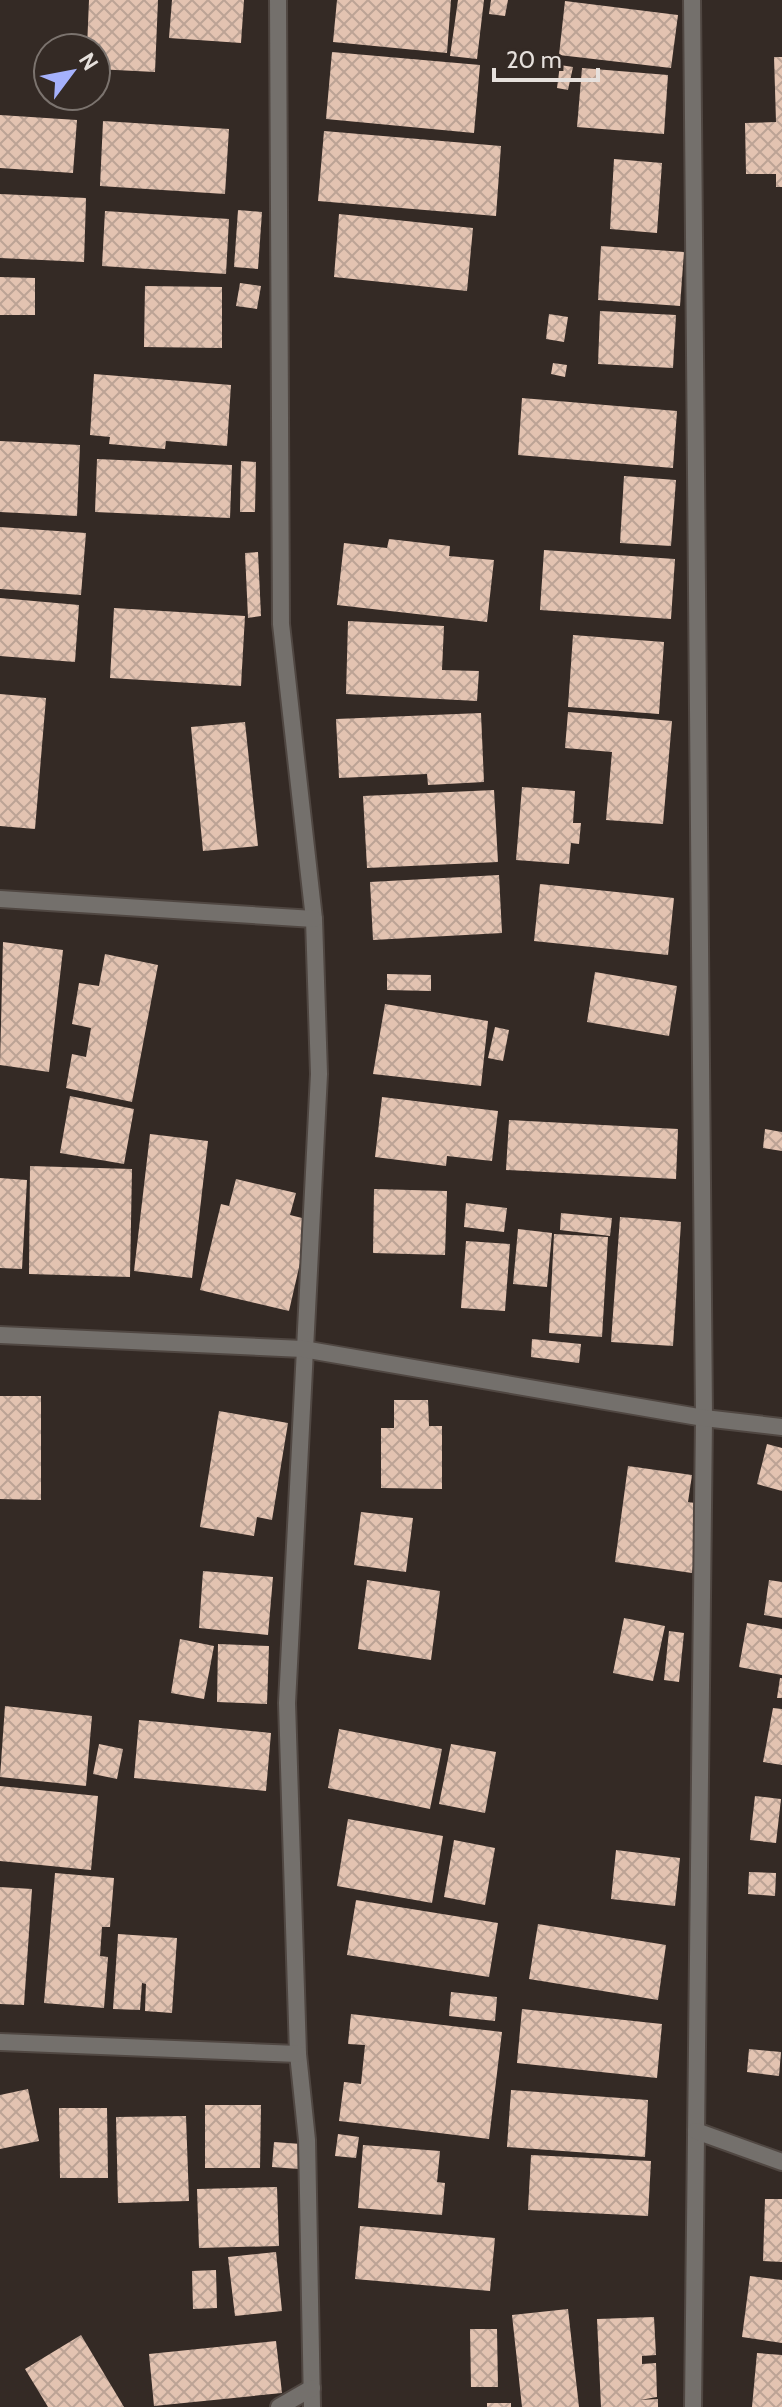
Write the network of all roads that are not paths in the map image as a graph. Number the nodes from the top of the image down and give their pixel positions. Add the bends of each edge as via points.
1 (278, 0) edge
2 (692, 0) edge
3 (0, 899) edge
4 (314, 919) junction
5 (0, 1335) edge
6 (303, 1349) junction
7 (704, 1418) junction
8 (782, 1427) edge
9 (0, 2042) edge
10 (298, 2054) junction
11 (696, 2131) junction
12 (782, 2162) edge
13 (312, 2388) junction
14 (693, 2406) edge
15 (279, 2407) edge
16 (312, 2407) edge

1 - 4 street via 281,624
2 - 7 street
3 - 4 street
4 - 6 street via 319,1074
5 - 6 street
6 - 7 street
6 - 10 street via 287,1703
7 - 8 street
7 - 11 street
9 - 10 street
10 - 13 street via 307,2140
11 - 12 street
11 - 14 street
13 - 15 street
13 - 16 street

